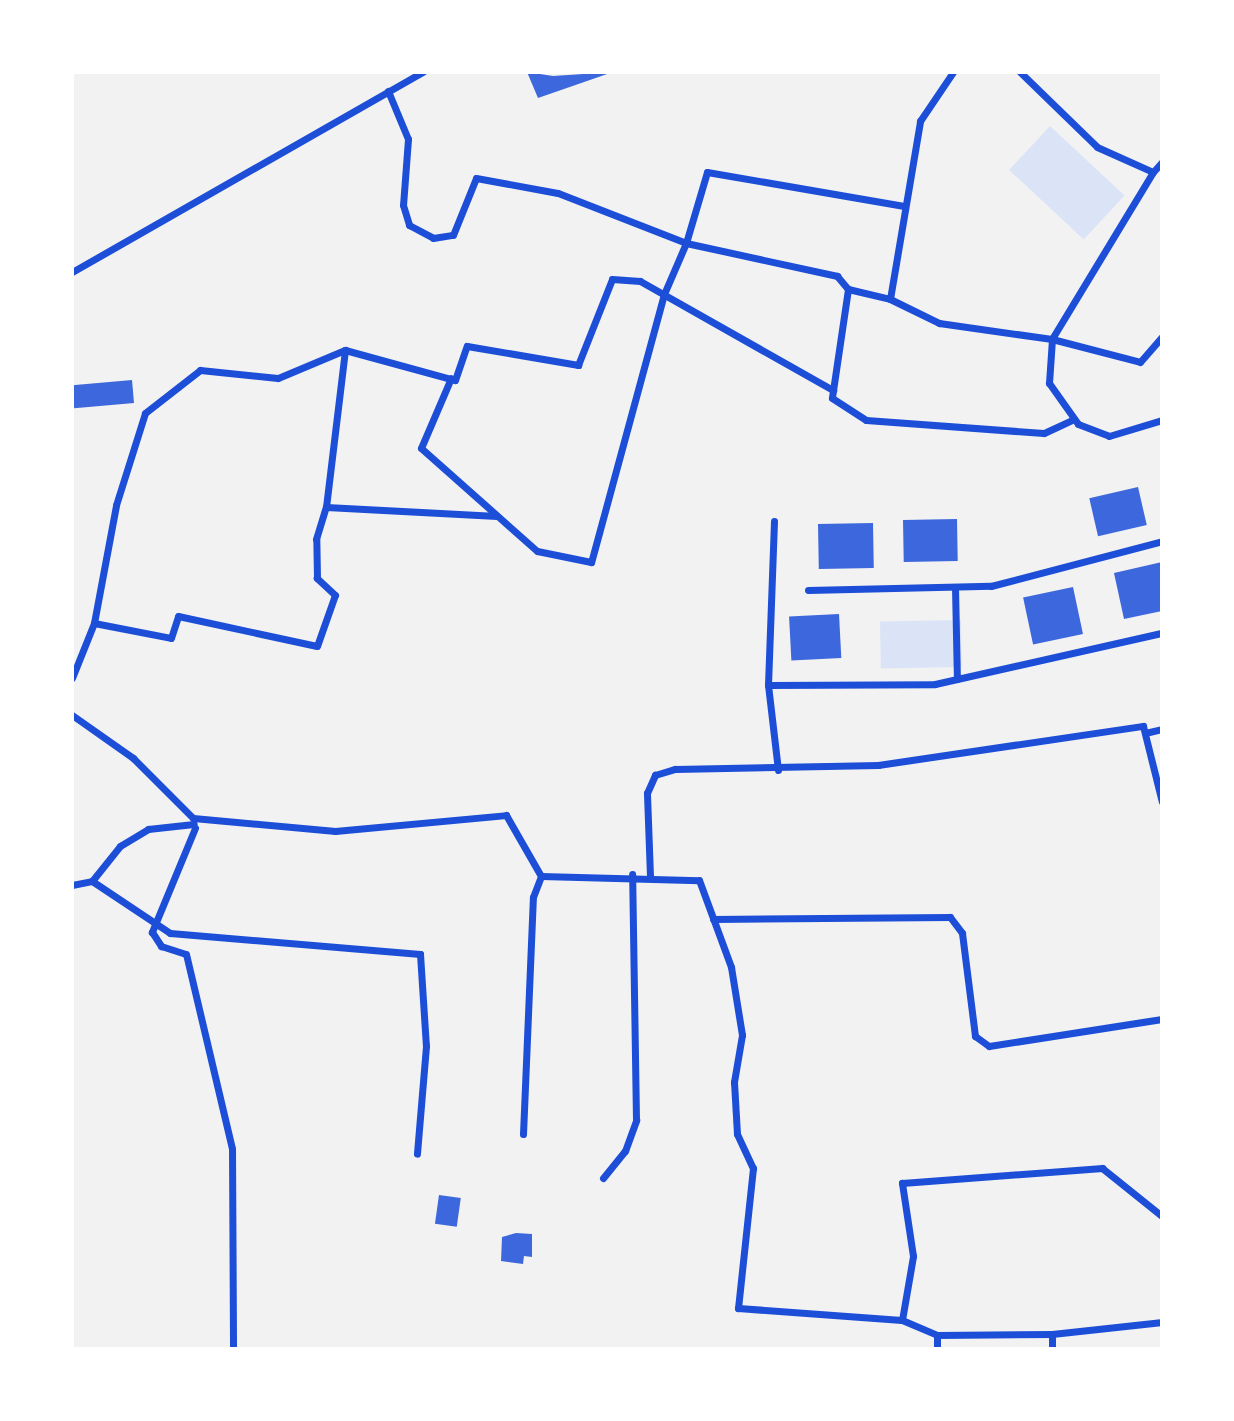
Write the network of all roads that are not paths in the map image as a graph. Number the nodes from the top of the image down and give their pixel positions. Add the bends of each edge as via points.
1 (423, 72) edge
2 (953, 72) edge
3 (1020, 72) edge
4 (388, 91) junction
5 (1162, 162) edge
6 (1153, 172) junction
7 (904, 205) junction
8 (685, 243) junction
9 (72, 272) edge
10 (848, 289) junction
11 (664, 294) junction
12 (890, 299) junction
13 (1162, 337) edge
14 (1052, 339) junction
15 (345, 350) junction
16 (451, 379) junction
17 (833, 390) junction
18 (1074, 419) junction
19 (1162, 420) edge
20 (326, 507) junction
21 (498, 516) junction
22 (774, 521) dead end
23 (1162, 541) edge
24 (955, 587) junction
25 (807, 590) dead end
26 (94, 623) junction
27 (1162, 633) edge
28 (72, 678) edge
29 (957, 679) junction
30 (768, 685) junction
31 (72, 715) edge
32 (1162, 729) edge
33 (1145, 733) junction
34 (778, 770) junction
35 (1162, 802) edge
36 (193, 818) junction
37 (195, 828) junction
38 (632, 874) junction
39 (650, 876) junction
40 (541, 877) junction
41 (92, 881) junction
42 (72, 885) edge
43 (713, 919) junction
44 (154, 923) junction
45 (1162, 1019) edge
46 (523, 1134) dead end
47 (417, 1154) dead end
48 (603, 1178) dead end
49 (1162, 1216) edge
50 (902, 1320) junction
51 (1162, 1322) edge
52 (937, 1335) junction
53 (1052, 1335) junction
54 (233, 1349) edge
55 (937, 1349) edge
56 (1052, 1349) edge

1 - 4 street
2 - 7 street via 920,121
3 - 6 street via 1097,147
4 - 8 street via 408,139 404,205 409,225 433,238 453,235 476,178 558,193
4 - 9 street
5 - 6 street
6 - 14 street
7 - 8 street via 707,172
7 - 12 street
8 - 10 street via 837,276
8 - 11 street
10 - 12 street
10 - 17 street
11 - 16 street via 640,281 611,279 578,365 467,346
11 - 17 street
11 - 21 street via 591,562 537,551
12 - 14 street via 939,323
13 - 14 street via 1140,362
14 - 18 street via 1049,383
15 - 16 street
15 - 20 street
15 - 26 street via 278,378 200,370 145,413 116,505
16 - 21 street via 421,448
17 - 18 street via 832,398 866,420 1044,433
18 - 19 street via 1109,436
20 - 21 street
20 - 26 street via 316,539 317,578 335,595 317,646 178,616 171,638
22 - 30 street
23 - 24 street via 991,586
24 - 25 street
24 - 29 street
26 - 28 street
27 - 29 street
29 - 30 street
30 - 34 street
31 - 36 street via 133,758
32 - 33 street
33 - 34 street via 1143,726 878,765
33 - 35 street
34 - 39 street via 655,775 647,793
36 - 37 street
36 - 40 street via 335,831 506,816
37 - 41 street via 148,829 120,846
37 - 44 street via 182,872
38 - 39 street
38 - 40 street
38 - 48 street via 636,1120 625,1151
39 - 43 street via 699,880
40 - 46 street via 533,897
41 - 42 street
41 - 44 street
43 - 45 street via 950,917 962,933 975,1036 989,1046
43 - 50 street via 731,967 743,1035 734,1083 737,1134 754,1168 738,1308
44 - 47 street via 170,933 420,954 426,1046
44 - 54 street via 156,942 186,954 232,1149
49 - 50 street via 1102,1168 902,1183 913,1256
50 - 52 street
51 - 53 street
52 - 53 street
52 - 55 street
53 - 56 street

